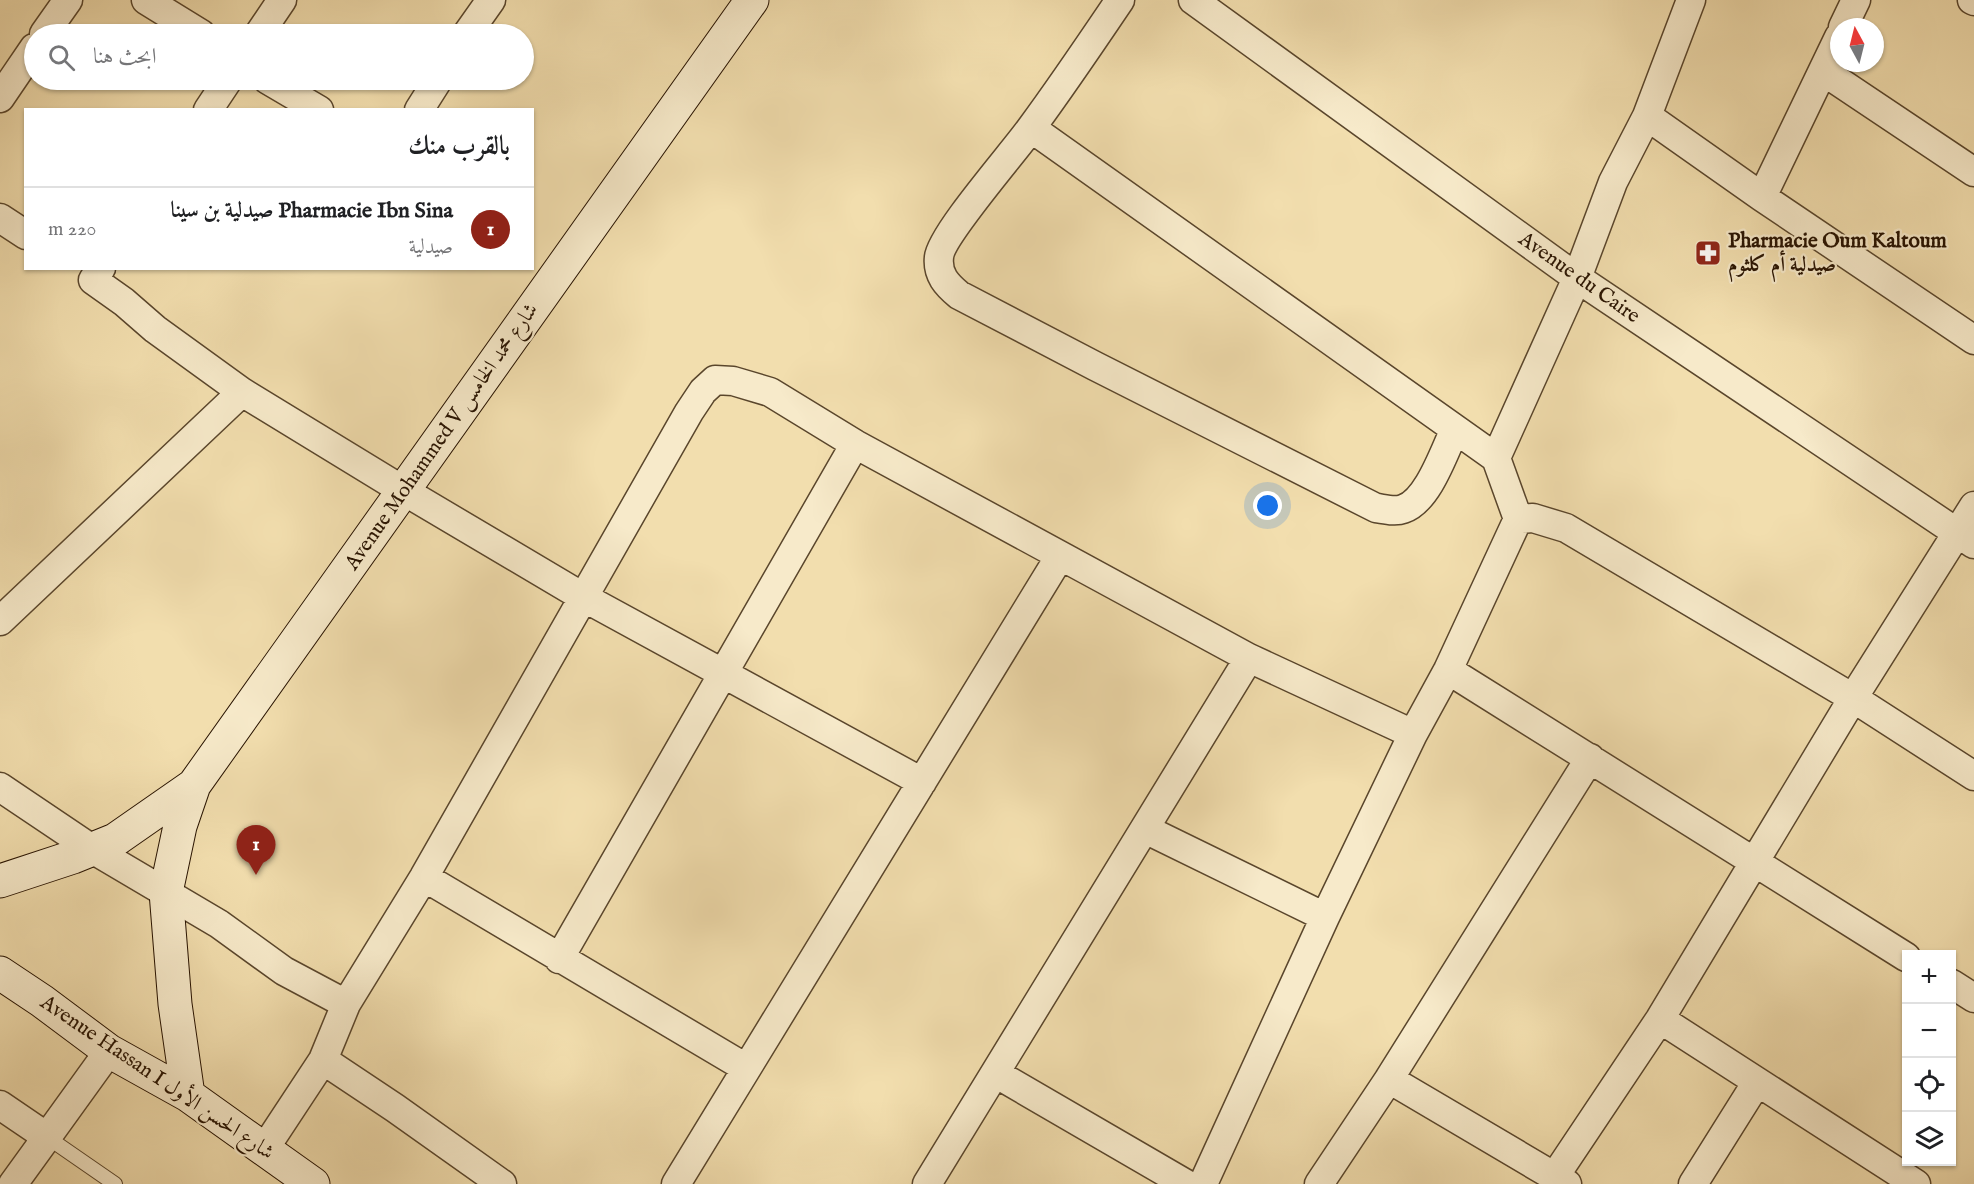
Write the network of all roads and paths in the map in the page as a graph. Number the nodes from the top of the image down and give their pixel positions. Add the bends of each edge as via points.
1 (68, 0) edge
2 (146, 0) edge
3 (282, 0) edge
4 (490, 0) edge
5 (752, 0) edge
6 (1120, 0) edge
7 (1193, 0) edge
8 (1691, 0) edge
9 (1856, 0) edge
10 (1848, 18) edge
11 (51, 24) edge
12 (185, 24) edge
13 (266, 24) edge
14 (474, 24) edge
15 (1830, 56) edge
16 (24, 63) edge
17 (1823, 70) junction
18 (221, 90) edge
19 (285, 90) edge
20 (431, 90) edge
21 (0, 98) edge
22 (209, 108) edge
23 (316, 108) edge
24 (419, 108) edge
25 (1647, 116) junction
26 (1031, 128) junction
27 (1974, 172) edge
28 (1762, 197) junction
29 (0, 218) edge
30 (24, 234) edge
31 (90, 272) edge
32 (1577, 278) junction
33 (1974, 340) edge
34 (242, 392) junction
35 (1455, 429) junction
36 (855, 444) junction
37 (1496, 458) junction
38 (404, 491) junction
39 (1974, 506) edge
40 (1518, 519) junction
41 (1965, 538) edge
42 (1060, 556) junction
43 (583, 597) junction
44 (0, 621) edge
45 (1249, 658) junction
46 (1448, 670) junction
47 (723, 673) junction
48 (1853, 698) junction
49 (1413, 734) junction
50 (1590, 758) junction
51 (1974, 776) edge
52 (922, 782) junction
53 (194, 785) junction
54 (0, 787) edge
55 (1145, 830) junction
56 (92, 849) junction
57 (1753, 862) junction
58 (424, 877) junction
59 (0, 881) edge
60 (166, 892) junction
61 (1325, 917) junction
62 (1902, 955) edge
63 (559, 959) junction
64 (0, 973) edge
65 (1956, 987) edge
66 (1974, 998) edge
67 (346, 1004) junction
68 (1660, 1019) junction
69 (109, 1051) junction
70 (323, 1060) junction
71 (746, 1068) junction
72 (995, 1073) junction
73 (1389, 1080) junction
74 (1757, 1082) junction
75 (188, 1095) junction
76 (0, 1105) edge
77 (47, 1137) junction
78 (265, 1148) junction
79 (1561, 1180) edge
80 (13, 1184) edge
81 (115, 1184) edge
82 (313, 1184) edge
83 (502, 1184) edge
84 (676, 1184) edge
85 (927, 1184) edge
86 (1186, 1184) edge
87 (1203, 1184) edge
88 (1319, 1184) edge
89 (1693, 1184) edge
90 (1916, 1184) edge

1 - 11 street
2 - 12 street
3 - 13 street
4 - 14 street
5 - 38 main road, Avenue Mohammed V شارع محمد الخامس
6 - 26 street
7 - 32 street, Avenue du Caire
8 - 25 street
9 - 10 street
15 - 17 street
16 - 21 street
17 - 27 street
17 - 28 street
18 - 22 street
19 - 23 street
20 - 24 street
25 - 28 street
25 - 32 street via 1613,182
26 - 35 street
26 - 35 street via 951,232 939,255 942,279 959,295 1376,508 1401,510 1415,504
28 - 33 street
29 - 30 street
31 - 34 street via 155,329
32 - 37 street
32 - 41 street, Avenue du Caire
34 - 38 street
34 - 44 street
35 - 37 street
36 - 42 street
36 - 43 street via 770,393 733,381 715,381 689,412
36 - 47 street
37 - 40 street
38 - 43 street
38 - 53 main road, Avenue Mohammed V شارع محمد الخامس
39 - 41 street
40 - 46 street
40 - 48 street via 1533,518 1566,528
41 - 48 street
42 - 45 street
42 - 52 street
43 - 47 street
43 - 58 street
45 - 49 street
45 - 55 street
46 - 49 street
46 - 50 street
47 - 52 street
47 - 63 street
48 - 51 street
48 - 57 street
49 - 61 street
50 - 57 street
50 - 73 street
52 - 71 street
53 - 56 main road via 115,840
53 - 60 main road via 180,826
54 - 56 street
55 - 61 street
55 - 72 street
56 - 59 main road
56 - 60 street
57 - 62 street
57 - 68 street
58 - 63 street
58 - 67 street
60 - 67 street via 284,971
60 - 75 main road via 175,1004
61 - 87 street
63 - 71 street
64 - 69 main road, Avenue Hassan I شارع الحسن الأول
65 - 66 street
67 - 70 street
68 - 74 street
68 - 79 street
69 - 75 main road, Avenue Hassan I شارع الحسن الأول
69 - 77 street
70 - 78 street
70 - 83 street
71 - 84 street
72 - 85 street
72 - 86 street
73 - 79 street
73 - 88 street
74 - 89 street
74 - 90 street
75 - 78 main road, Avenue Hassan I شارع الحسن الأول
76 - 77 street
77 - 80 street
77 - 81 lane
78 - 82 main road, Avenue Hassan I شارع الحسن الأول

